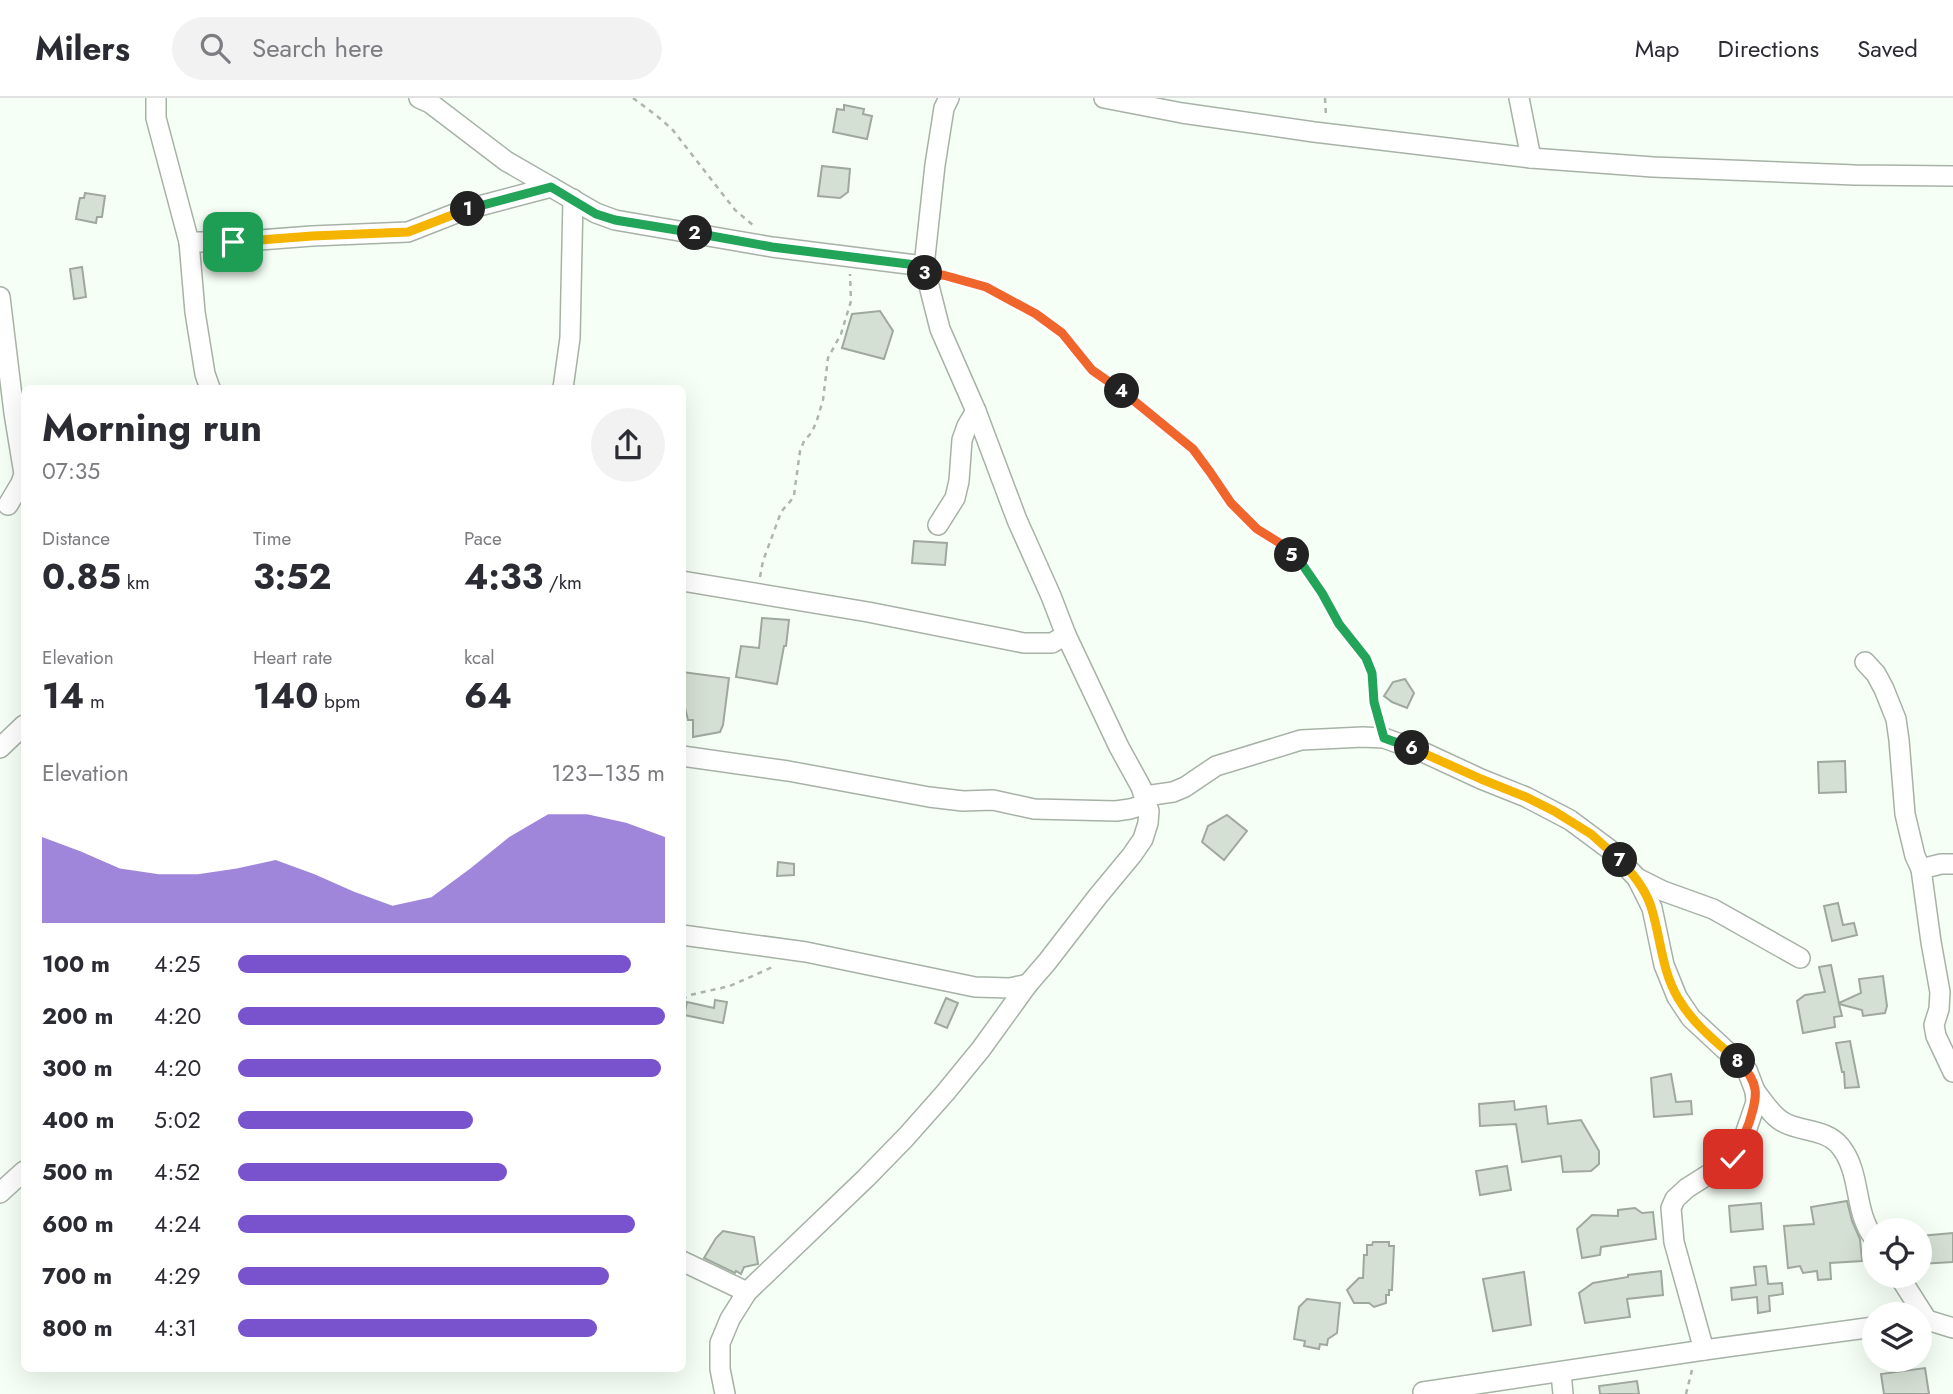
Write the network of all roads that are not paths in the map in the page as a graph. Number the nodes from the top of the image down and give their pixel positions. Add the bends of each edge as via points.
1 (156, 98) edge
2 (419, 98) edge
3 (949, 98) edge
4 (1104, 98) edge
5 (1519, 98) edge
6 (1531, 158) junction
7 (1953, 176) edge
8 (551, 187) junction
9 (572, 199) junction
10 (189, 242) junction
11 (925, 271) junction
12 (0, 297) edge
13 (209, 385) edge
14 (563, 385) edge
15 (976, 411) junction
16 (21, 457) edge
17 (21, 483) edge
18 (11, 503) edge
19 (938, 525) dead end
20 (686, 581) edge
21 (1066, 635) junction
22 (1866, 662) dead end
23 (21, 728) edge
24 (0, 748) edge
25 (686, 757) edge
26 (1146, 798) junction
27 (1953, 864) edge
28 (1921, 869) junction
29 (1637, 878) junction
30 (686, 936) edge
31 (1800, 958) dead end
32 (1028, 984) junction
33 (1953, 1072) edge
34 (1755, 1091) junction
35 (21, 1174) edge
36 (0, 1193) edge
37 (1863, 1218) edge
38 (686, 1263) edge
39 (747, 1292) junction
40 (1932, 1323) edge
41 (1953, 1328) edge
42 (1862, 1329) edge
43 (1698, 1351) junction
44 (1561, 1373) junction
45 (1423, 1392) edge
46 (725, 1394) edge
47 (1563, 1394) edge

1 - 10 street via 156,118
2 - 8 street via 506,161
3 - 11 street via 935,165
4 - 6 street via 1314,132
5 - 6 street
6 - 7 street via 1653,167
8 - 9 street
8 - 10 street via 464,210 408,232
9 - 11 street via 615,220
9 - 14 street via 570,338
10 - 13 street via 195,312
11 - 15 street via 940,329
12 - 16 street
15 - 19 street via 962,440 955,498
15 - 21 street
17 - 18 street
20 - 21 street via 1024,643 1052,643
21 - 26 street
22 - 28 street via 1896,719 1905,814
23 - 24 street
25 - 26 street via 1034,809 1116,811 1140,806
26 - 29 street via 1185,787 1216,766 1301,740 1384,738 1570,820 1609,849
26 - 32 street via 1146,831 1132,855
27 - 28 street
28 - 33 street via 1940,992 1934,1025
29 - 31 street via 1713,909
29 - 34 street via 1652,908 1664,965 1677,997 1697,1024 1747,1070
30 - 32 street via 806,952 975,987
32 - 39 street via 981,1049 906,1138
34 - 37 street via 1783,1123 1823,1134 1839,1144 1856,1178
34 - 43 street via 1756,1102 1733,1159 1687,1188 1671,1208
35 - 36 street
38 - 39 street
39 - 46 street via 720,1343
40 - 41 street
42 - 43 street
43 - 44 street
44 - 45 street
44 - 47 street

